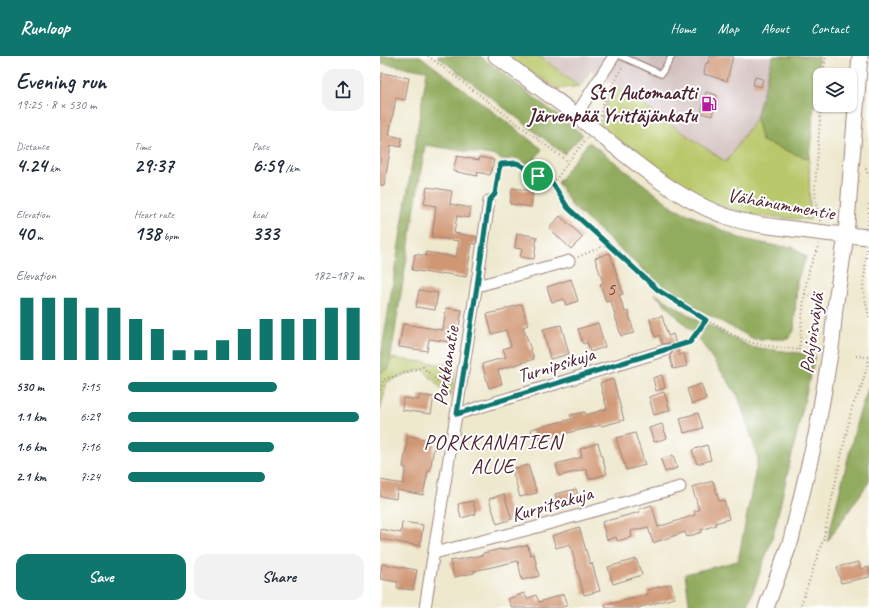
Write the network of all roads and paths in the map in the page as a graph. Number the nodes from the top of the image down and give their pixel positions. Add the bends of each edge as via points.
1 (428, 56) edge
2 (496, 56) edge
3 (614, 56) edge
4 (621, 56) edge
5 (672, 56) edge
6 (826, 56) edge
7 (860, 56) edge
8 (627, 60) junction
9 (824, 68) edge
10 (576, 115) junction
11 (594, 130) junction
12 (568, 162) junction
13 (553, 184) junction
14 (489, 201) joint
15 (869, 202) edge
16 (846, 235) junction
17 (869, 237) edge
18 (608, 244) junction
19 (569, 261) joint
20 (477, 286) junction
21 (805, 294) dead end
22 (820, 296) dead end
23 (869, 317) edge
24 (706, 320) junction
25 (666, 350) joint
26 (821, 352) dead end
27 (856, 356) dead end
28 (869, 359) edge
29 (380, 390) edge
30 (459, 402) junction
31 (457, 414) junction
32 (680, 487) dead end
33 (434, 553) junction
34 (425, 608) edge
35 (766, 608) edge
36 (800, 608) edge

1 - 12 path
2 - 10 main road, Vähänummentie
3 - 10 street
4 - 8 lane
5 - 8 lane via 661,74
6 - 9 path
7 - 16 main road, Pohjoisväylä
8 - 11 path via 603,104 600,119
10 - 11 main road, Vähänummentie
11 - 12 path
11 - 16 main road, Vähänummentie via 679,194 711,211 764,225
12 - 13 path
13 - 14 path via 517,163 501,164 495,194
13 - 18 path via 568,208
14 - 20 street, Porkkanatie
15 - 17 path
16 - 17 main road, Vähänummentie
16 - 35 main road, Pohjoisväylä via 816,435 791,540
17 - 23 path via 863,288
18 - 19 path
18 - 24 path via 658,290
19 - 20 street
20 - 30 street, Porkkanatie
21 - 22 path
24 - 25 path via 690,342
24 - 26 path via 754,343
25 - 31 street, Turnipsikuja
27 - 28 path
28 - 36 path via 861,388 852,407 823,540
29 - 30 path via 383,380 423,367
30 - 31 street, Porkkanatie
31 - 33 street, Porkkanatie
32 - 33 street, Kurpitsakuja
33 - 34 street, Porkkanatie

